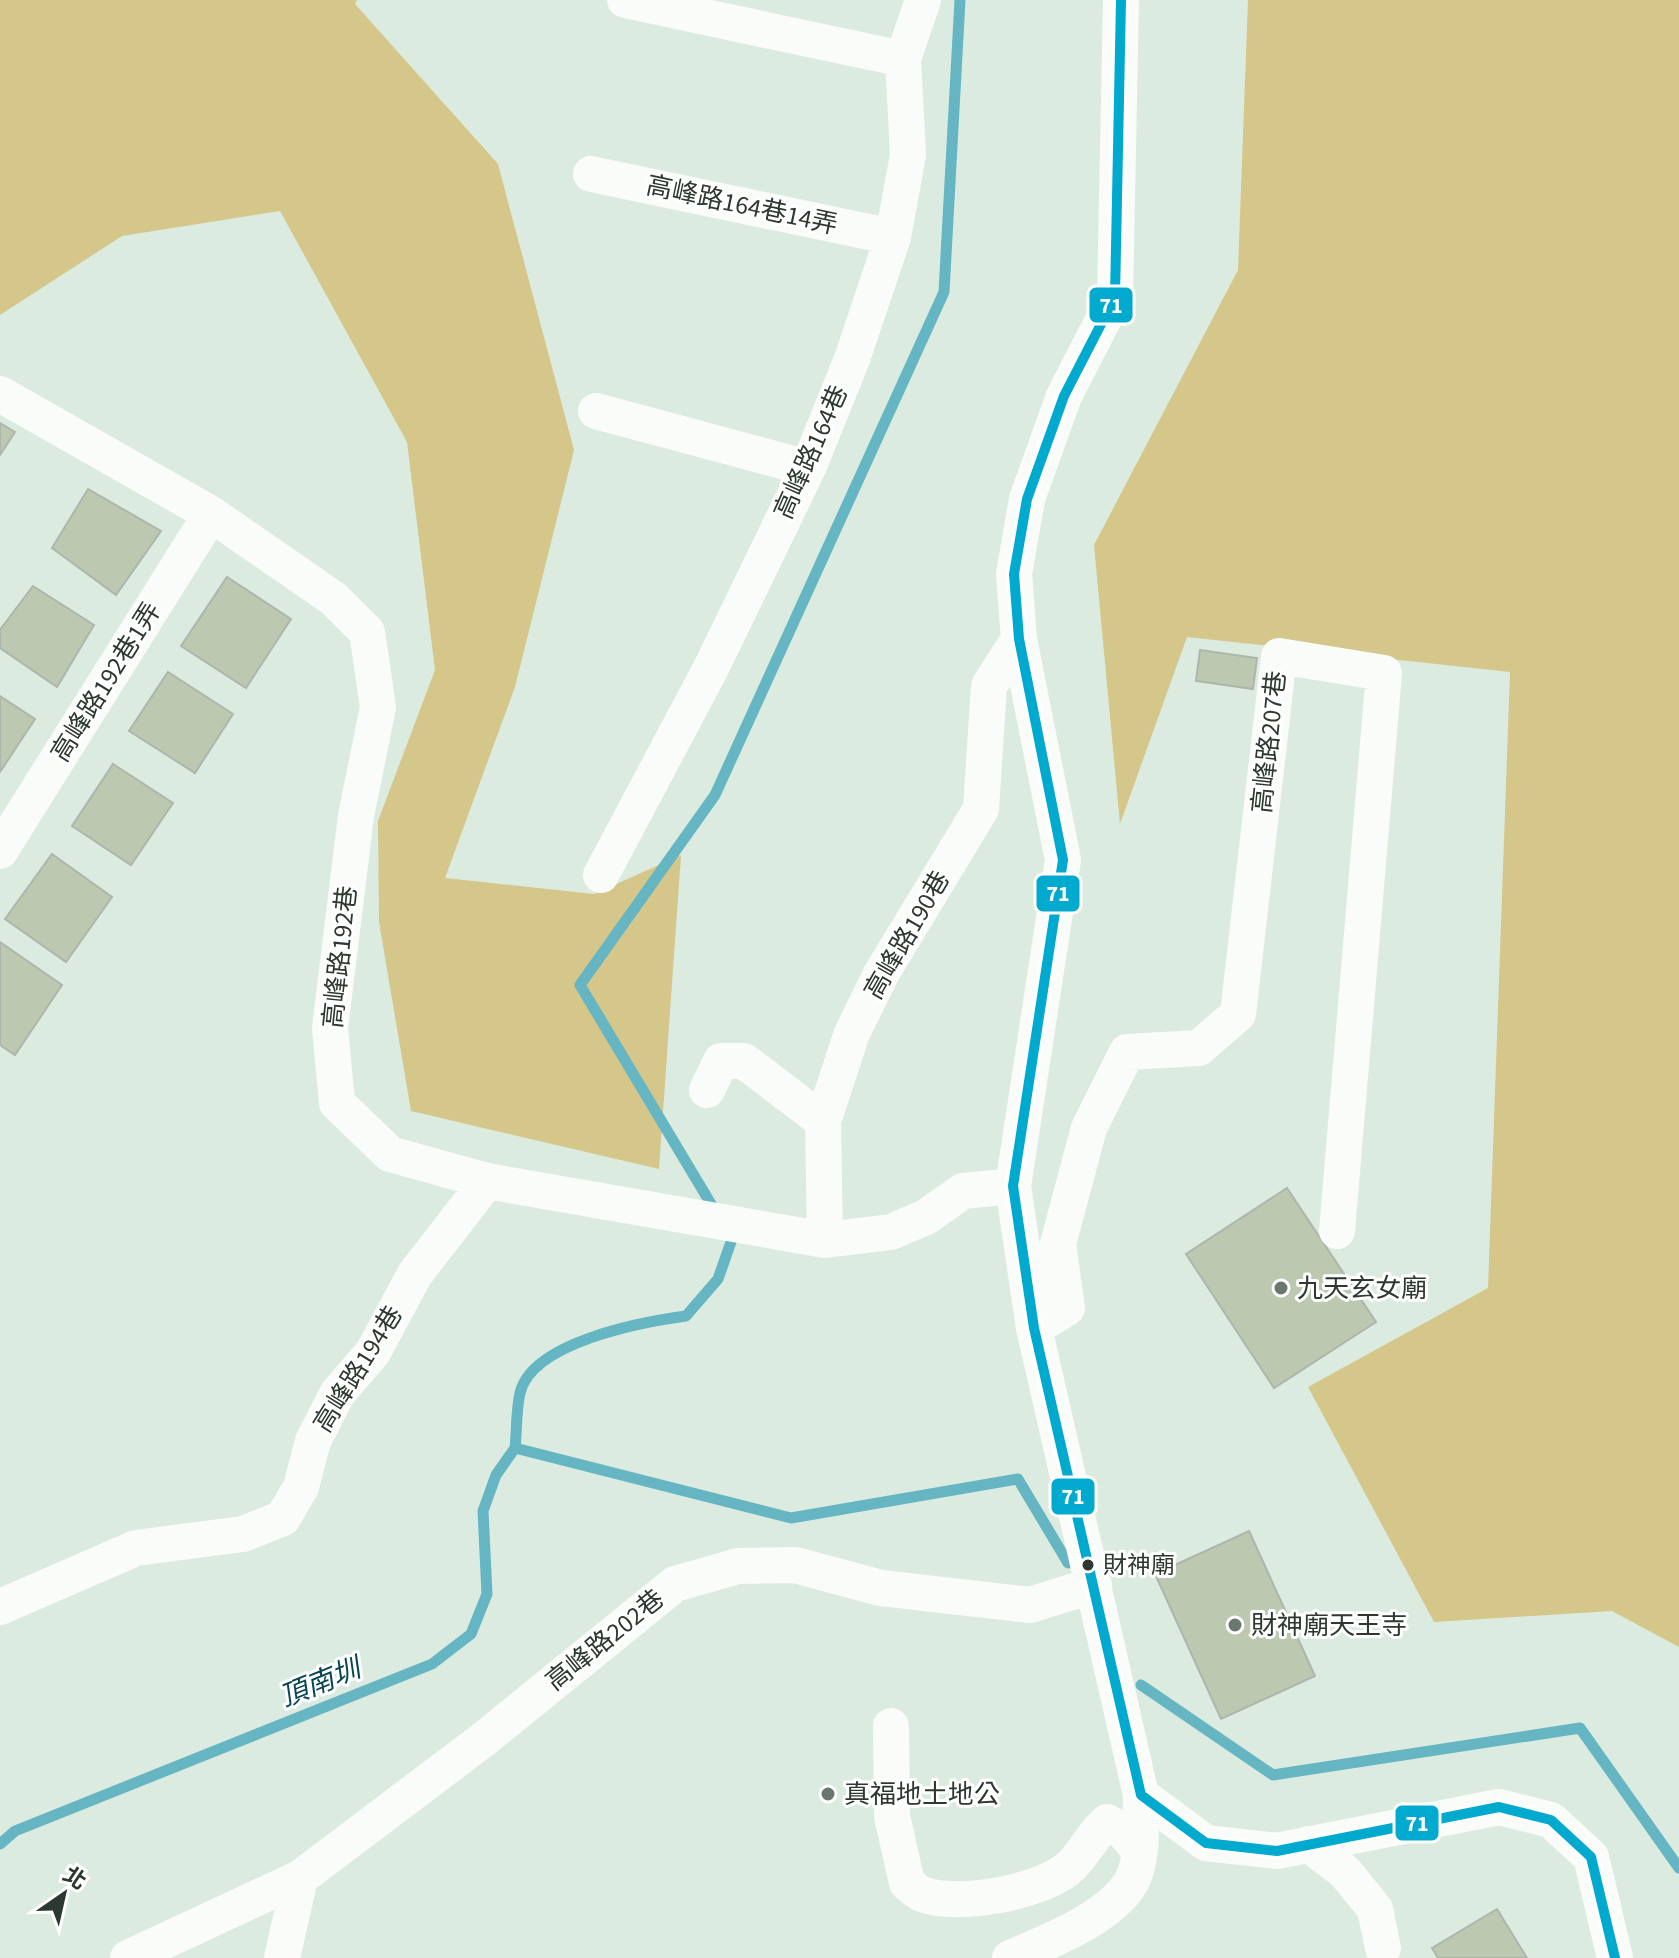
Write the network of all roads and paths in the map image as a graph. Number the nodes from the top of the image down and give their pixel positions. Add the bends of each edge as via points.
1 (625, 0) edge
2 (923, 0) edge
3 (1121, 0) edge
4 (903, 59) junction
5 (591, 174) dead end
6 (893, 237) junction
7 (0, 394) edge
8 (596, 411) dead end
9 (808, 468) junction
10 (211, 514) junction
11 (1019, 639) junction
12 (0, 851) edge
13 (601, 875) dead end
14 (707, 1090) dead end
15 (823, 1121) junction
16 (487, 1181) junction
17 (1013, 1186) junction
18 (1337, 1231) dead end
19 (825, 1240) junction
20 (1034, 1328) junction
21 (1094, 1585) junction
22 (0, 1607) edge
23 (891, 1726) dead end
24 (1141, 1795) junction
25 (1308, 1844) junction
26 (1139, 1850) junction
27 (300, 1878) junction
28 (1383, 1948) dead end
29 (128, 1958) edge
30 (282, 1958) edge
31 (1010, 1958) edge
32 (1615, 1958) edge

1 - 4 street
2 - 4 street, 高峰路164巷
3 - 11 street via 1115,297 1064,396 1027,499 1014,574
4 - 6 street, 高峰路164巷 via 908,155
5 - 6 street, 高峰路164巷14弄
6 - 9 street, 高峰路164巷
7 - 10 street, 高峰路192巷
8 - 9 street
9 - 13 street, 高峰路164巷 via 711,668
10 - 12 street, 高峰路192巷1弄
10 - 16 street, 高峰路192巷 via 334,599 367,632 378,707 356,816 330,1028 337,1103 390,1154
11 - 15 street, 高峰路190巷 via 989,686 981,809 881,974 852,1033
11 - 17 street via 1063,860
14 - 15 street via 721,1061 744,1061
15 - 19 street, 高峰路190巷
16 - 19 street, 高峰路192巷
16 - 22 street, 高峰路194巷 via 415,1274 373,1352 337,1394 313,1441 301,1487 283,1518 243,1534 136,1548
17 - 19 street, 高峰路192巷 via 963,1191 926,1217 891,1232
17 - 20 street
18 - 20 street, 高峰路207巷 via 1384,673 1279,656 1238,1014 1199,1048 1127,1052 1089,1128 1058,1244 1067,1308
20 - 21 street
21 - 24 street
21 - 27 street, 高峰路202巷 via 1030,1605 881,1588 795,1565 738,1566 675,1584 484,1739
23 - 26 street via 892,1816 907,1883 923,1895 1002,1897 1050,1880 1071,1866 1107,1822
24 - 25 street via 1206,1843 1277,1851
24 - 26 street
25 - 28 street via 1345,1872 1375,1909
25 - 32 street via 1499,1807 1551,1820 1591,1857
26 - 31 street via 1129,1886 1099,1914
27 - 29 street, 高峰路202巷
27 - 30 street

